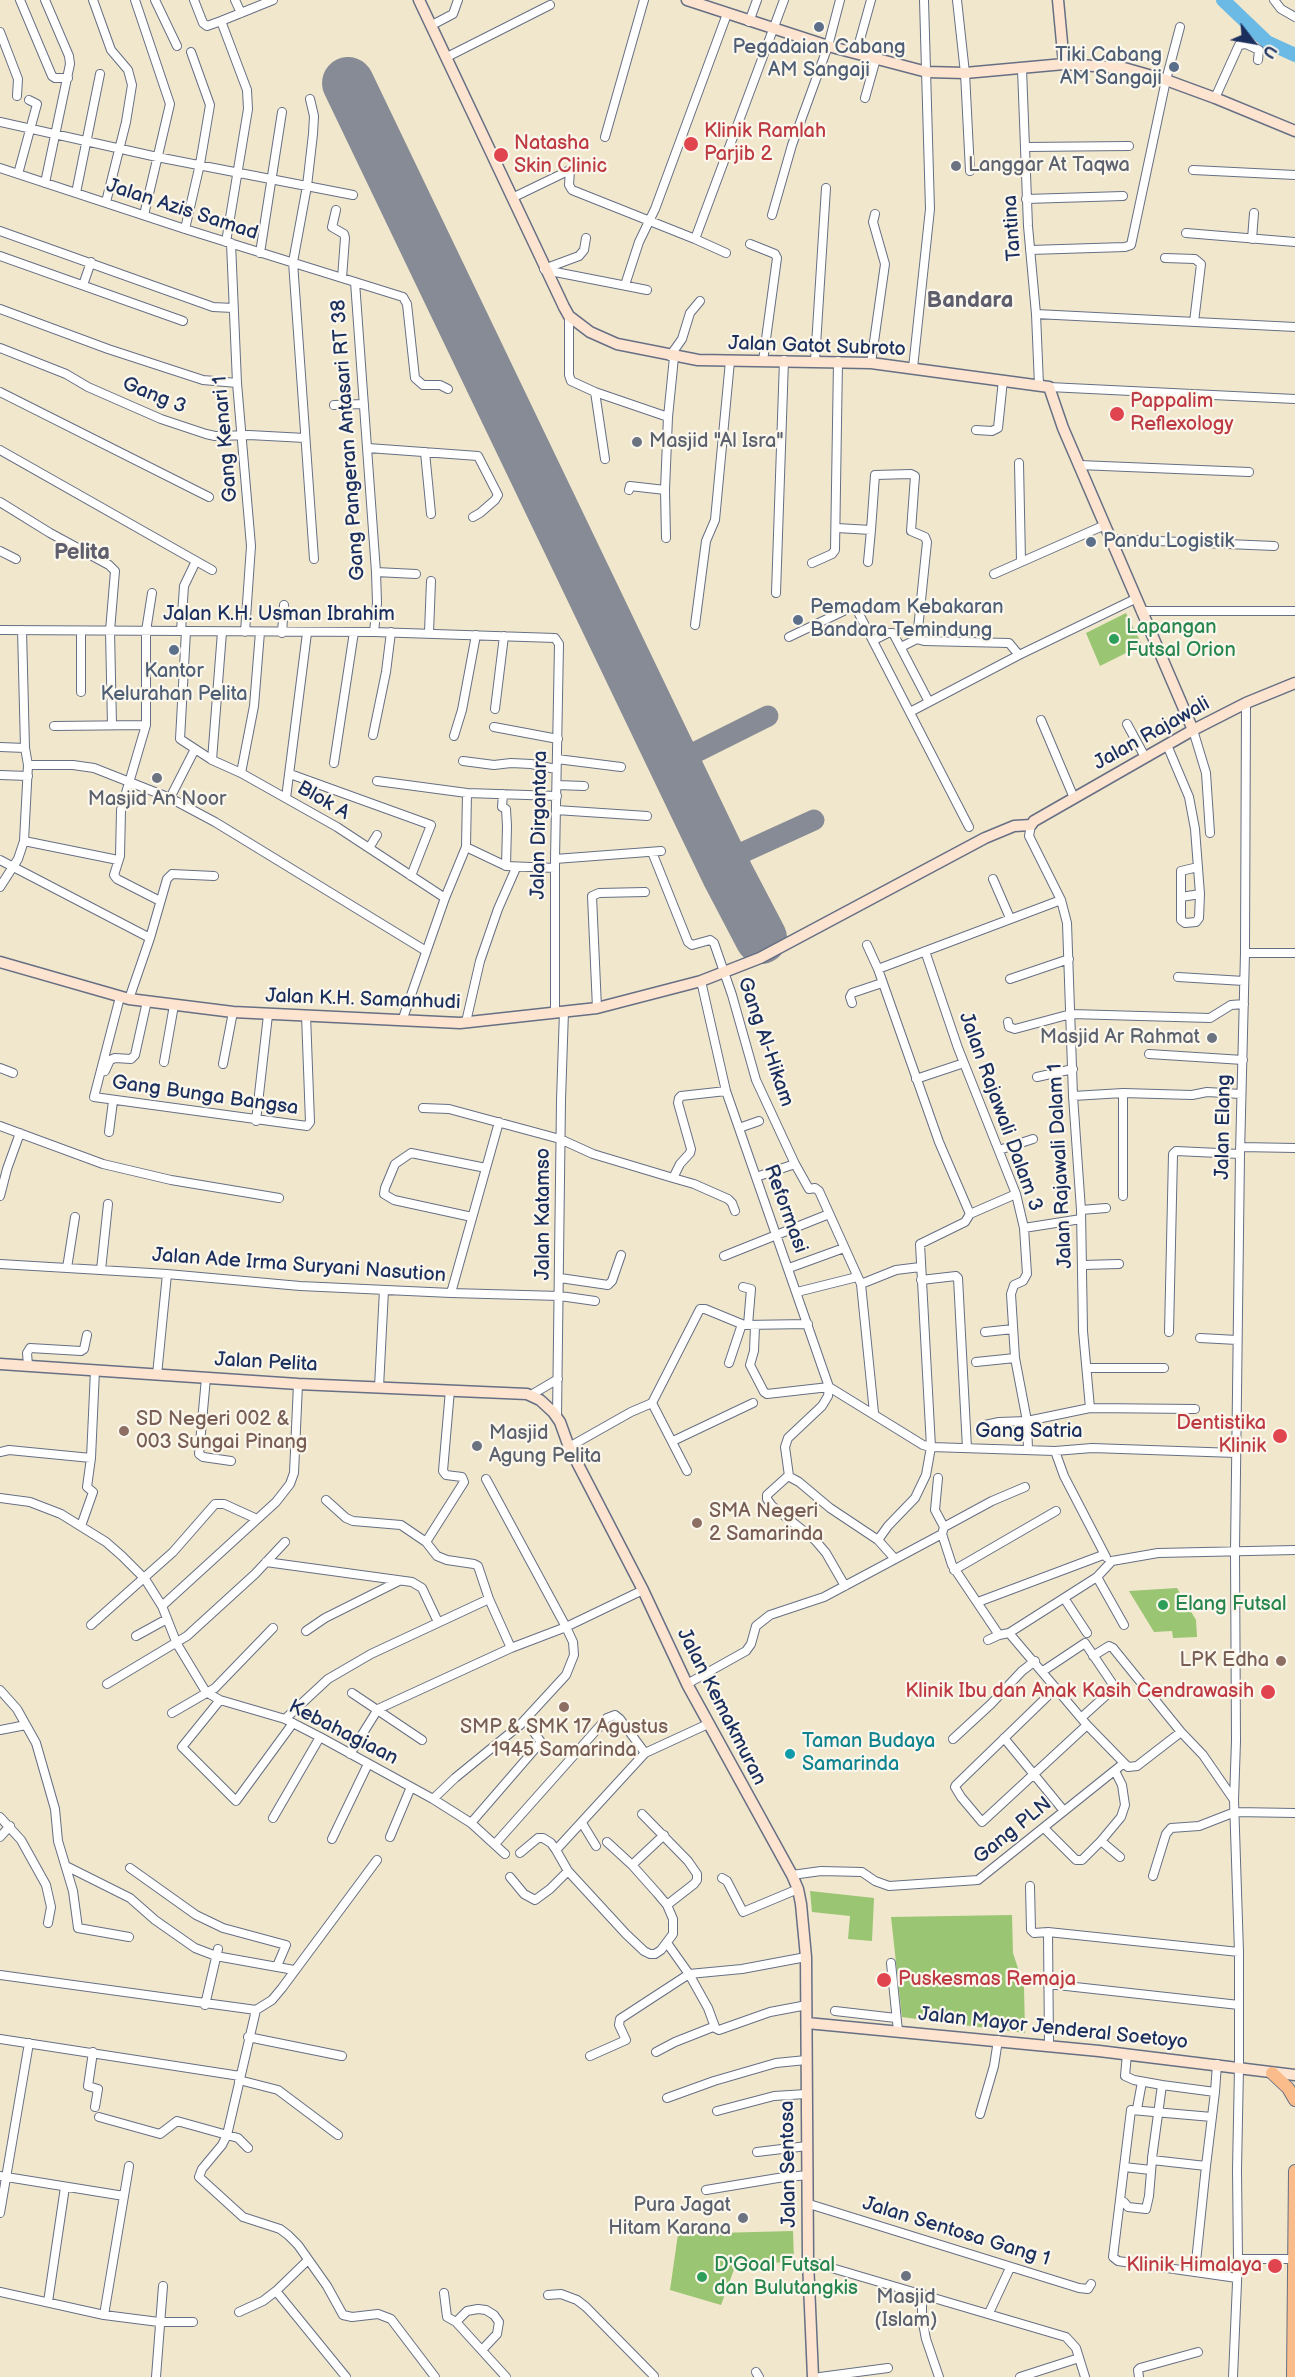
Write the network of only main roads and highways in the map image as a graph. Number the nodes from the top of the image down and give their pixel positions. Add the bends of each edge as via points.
1 (1272, 2073) road end
2 (1295, 2100) edge
3 (1295, 2171) edge
4 (1294, 2259) edge
5 (1293, 2377) edge

1 - 2 main road
3 - 4 main road
4 - 5 main road

